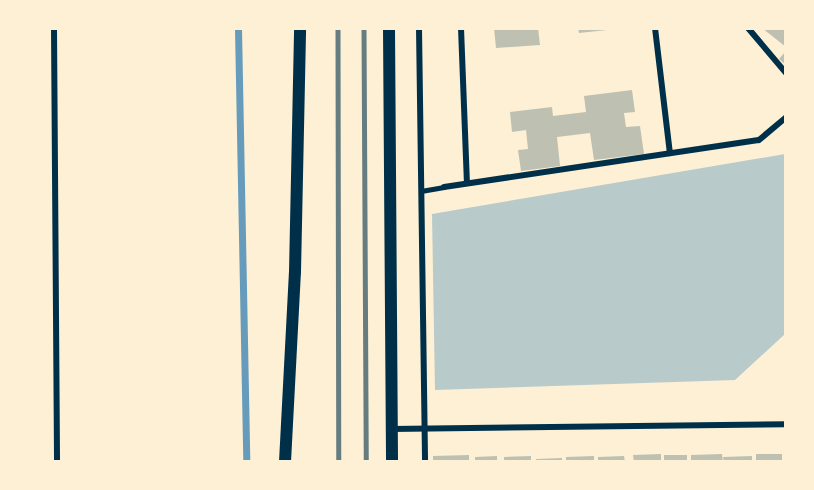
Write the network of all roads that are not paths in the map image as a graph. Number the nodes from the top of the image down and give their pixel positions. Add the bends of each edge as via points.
1 (54, 28) edge
2 (300, 28) edge
3 (388, 28) edge
4 (419, 28) edge
5 (461, 28) edge
6 (655, 28) edge
7 (748, 28) edge
8 (786, 73) edge
9 (786, 117) edge
10 (670, 153) junction
11 (467, 183) junction
12 (444, 187) joint
13 (421, 191) junction
14 (786, 424) edge
15 (391, 429) junction
16 (424, 431) junction
17 (285, 457) edge
18 (57, 462) edge
19 (392, 462) edge
20 (425, 462) edge

1 - 18 street
2 - 17 main road via 295,272
3 - 15 main road
4 - 13 street
5 - 11 street
6 - 10 street
7 - 8 street
9 - 10 street via 759,140
10 - 11 street
11 - 12 street
12 - 13 lane
13 - 16 street
14 - 16 street
15 - 16 street
15 - 19 main road
16 - 20 street

